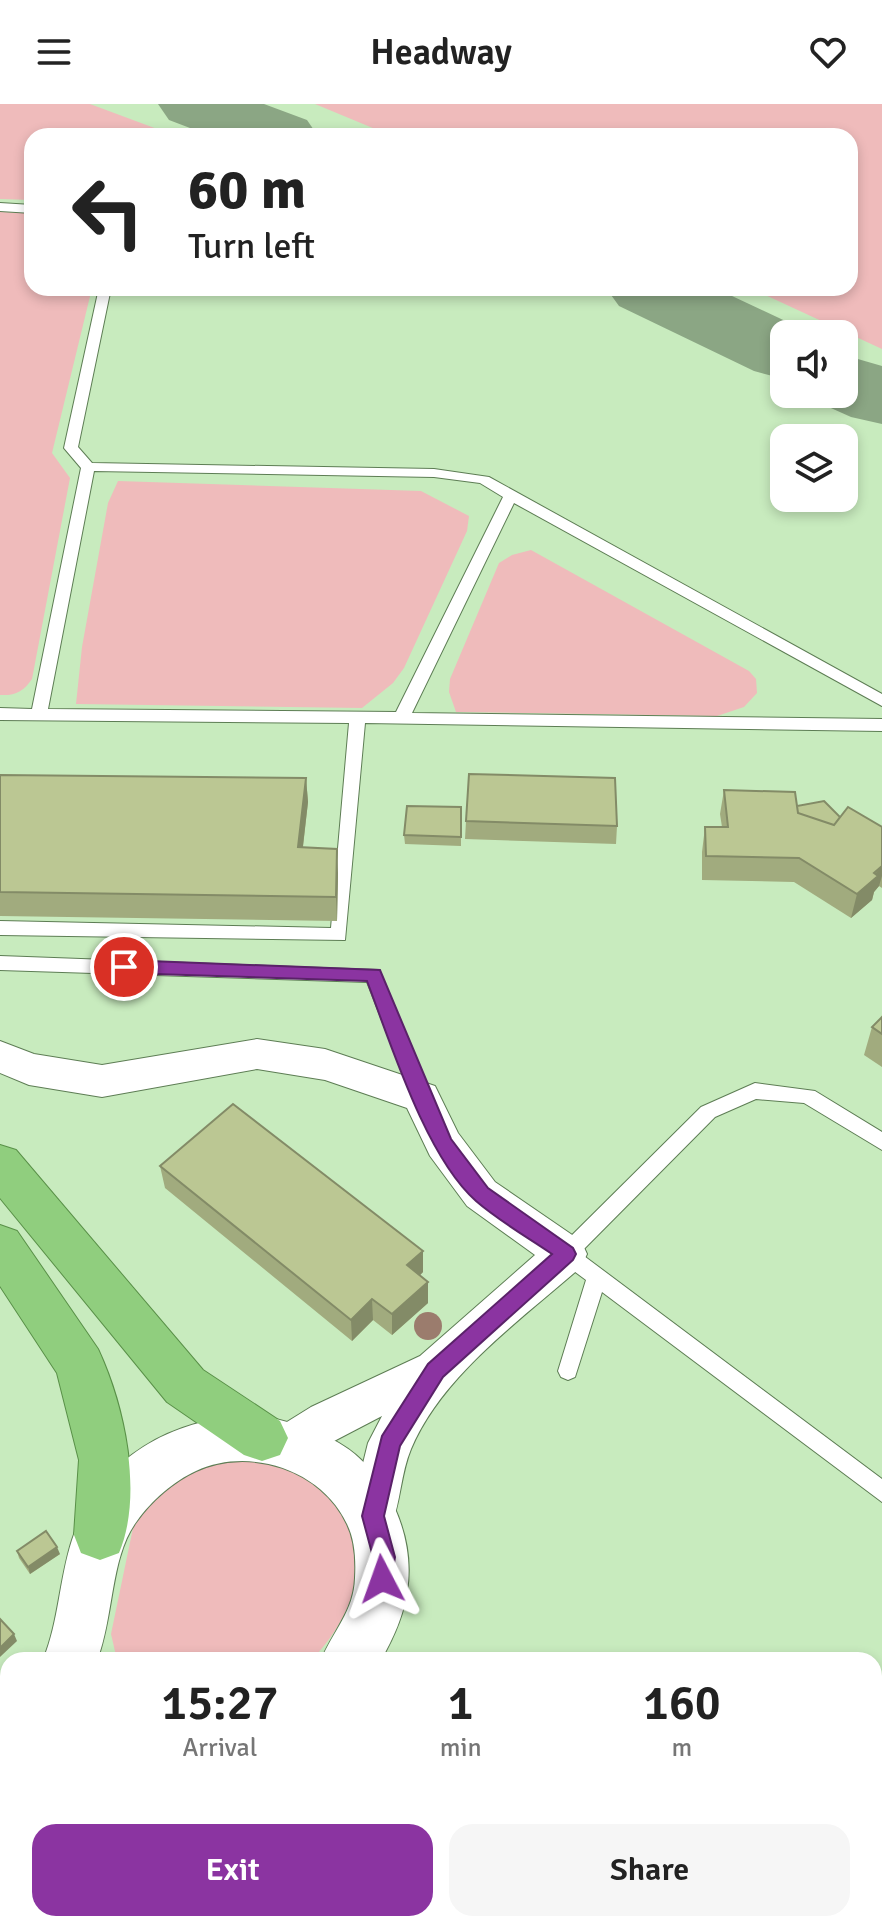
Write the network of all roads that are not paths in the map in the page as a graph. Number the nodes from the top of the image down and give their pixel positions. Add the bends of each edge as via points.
1 (0, 207) edge
2 (24, 208) edge
3 (103, 296) edge
4 (88, 467) junction
5 (511, 495) junction
6 (882, 701) edge
7 (39, 713) junction
8 (0, 714) edge
9 (357, 718) junction
10 (401, 718) junction
11 (882, 725) edge
12 (0, 928) edge
13 (0, 963) edge
14 (0, 1056) edge
15 (421, 1097) junction
16 (882, 1142) edge
17 (0, 1164) edge
18 (0, 1246) edge
19 (582, 1264) junction
20 (435, 1370) junction
21 (568, 1371) dead end
22 (276, 1441) junction
23 (882, 1492) edge
24 (373, 1516) junction
25 (100, 1535) junction
26 (79, 1652) edge
27 (355, 1652) edge

1 - 2 lane
3 - 4 lane via 71,448
4 - 5 lane via 461,475
4 - 7 lane
5 - 6 lane
5 - 10 lane
7 - 8 lane
7 - 9 lane
9 - 10 lane
9 - 12 lane via 339,935
10 - 11 lane
13 - 15 lane via 373,975
14 - 15 street via 29,1069 102,1081 257,1054 325,1065
15 - 19 street via 444,1144 481,1194
16 - 19 lane via 808,1096 755,1091 708,1112
17 - 22 highway via 185,1386
18 - 25 highway via 80,1365 105,1460
19 - 20 street
19 - 21 lane
19 - 23 lane
20 - 22 street
20 - 24 street via 390,1443
22 - 24 main road via 316,1455 350,1480
22 - 25 main road via 225,1439 189,1448 150,1471 116,1506
24 - 27 main road via 384,1557 380,1601
25 - 26 main road

